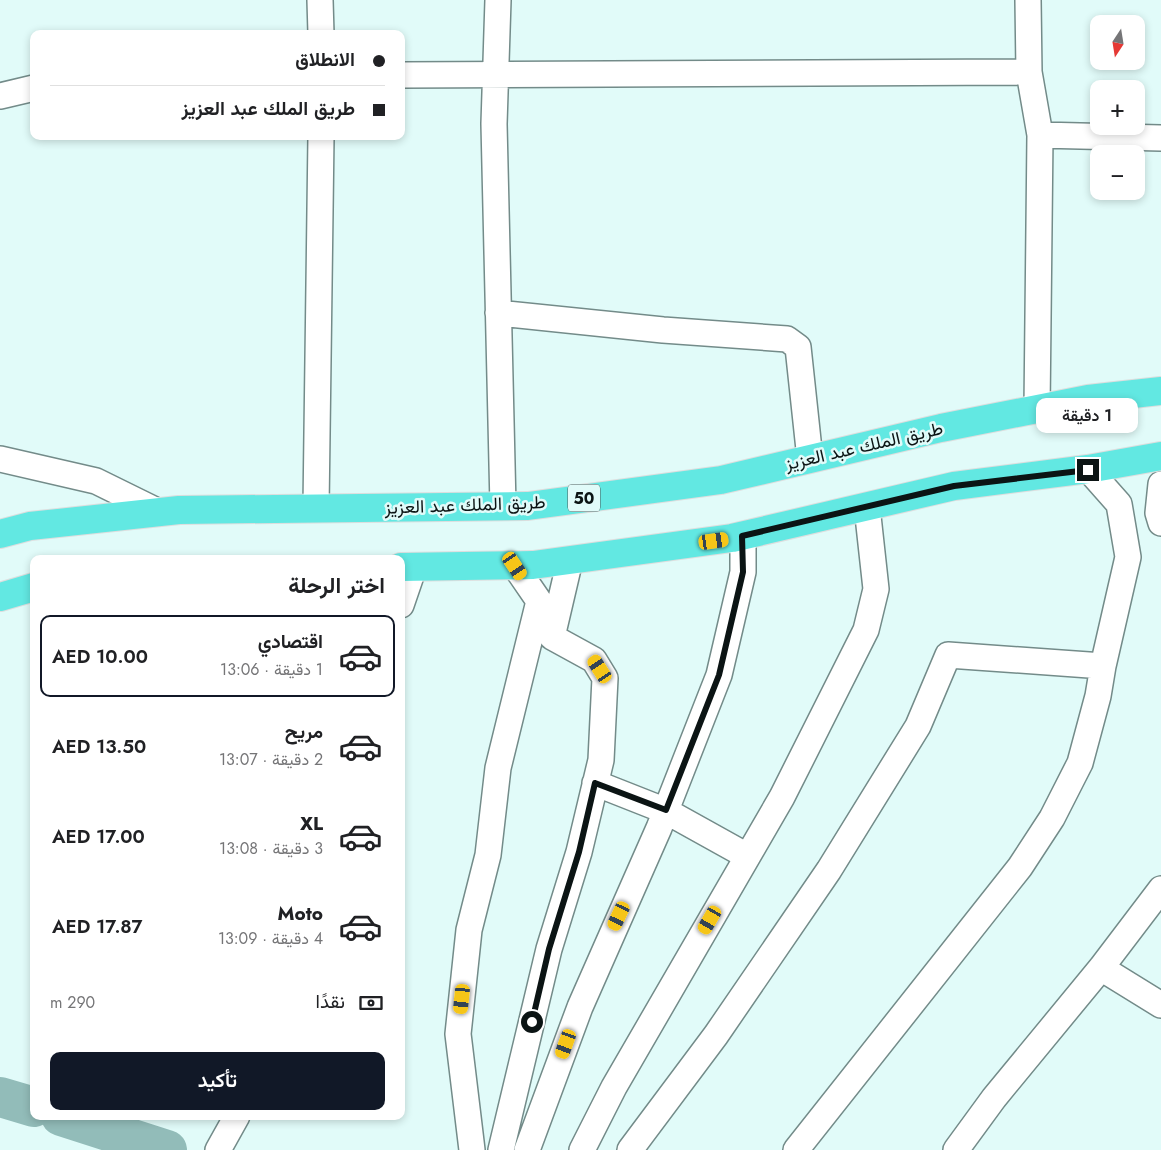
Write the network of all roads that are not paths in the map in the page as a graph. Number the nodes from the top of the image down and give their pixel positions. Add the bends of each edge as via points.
1 (320, 0) edge
2 (498, 0) edge
3 (1028, 0) edge
4 (321, 30) edge
5 (1029, 72) junction
6 (496, 74) junction
7 (405, 75) edge
8 (30, 89) edge
9 (0, 96) edge
10 (1040, 135) junction
11 (1161, 138) edge
12 (321, 140) edge
13 (498, 313) junction
14 (1161, 391) edge
15 (1037, 409) junction
16 (1161, 456) edge
17 (0, 459) edge
18 (810, 459) junction
19 (1088, 470) junction
20 (1161, 484) edge
21 (503, 506) junction
22 (867, 507) junction
23 (316, 508) junction
24 (158, 512) junction
25 (1161, 523) edge
26 (0, 534) edge
27 (742, 536) junction
28 (570, 560) junction
29 (515, 566) junction
30 (408, 567) edge
31 (405, 583) edge
32 (30, 588) edge
33 (0, 597) edge
34 (1103, 666) junction
35 (595, 783) junction
36 (666, 810) junction
37 (747, 856) junction
38 (1161, 889) edge
39 (1101, 968) junction
40 (1161, 1005) edge
41 (235, 1120) edge
42 (218, 1150) edge
43 (472, 1150) edge
44 (501, 1150) edge
45 (527, 1150) edge
46 (582, 1150) edge
47 (630, 1150) edge
48 (796, 1150) edge
49 (956, 1150) edge

1 - 4 street
2 - 6 street
3 - 5 street
5 - 6 street
5 - 10 street
6 - 7 street
6 - 13 street
8 - 9 street
10 - 11 street
10 - 15 street
12 - 23 street
13 - 18 street via 786,339 798,347
13 - 21 street
14 - 15 highway, طريق الملك عبد العزيز / 50 via 1088,399
15 - 18 highway, طريق الملك عبد العزيز / 50
16 - 19 highway
17 - 24 street via 96,481
18 - 21 highway, طريق الملك عبد العزيز / 50 via 721,480 528,506
19 - 22 highway via 954,486
19 - 34 street via 1119,504 1128,557
20 - 25 street via 1158,513
21 - 23 highway, طريق الملك عبد العزيز / 50
22 - 27 highway
22 - 37 street via 876,590 866,630 782,797
23 - 24 highway, طريق الملك عبد العزيز / 50
24 - 26 highway, طريق الملك عبد العزيز / 50 via 30,526
27 - 28 highway
27 - 36 street via 743,572 719,675
28 - 29 highway
28 - 35 street via 552,637 594,660 605,678 601,760
29 - 30 highway
29 - 43 street via 539,601 498,768 488,855 469,930 458,1034
30 - 31 street
32 - 33 highway
34 - 47 street via 948,654 918,726 830,870 716,1035
34 - 48 street via 1080,764 1052,818 1020,867
35 - 36 street
35 - 44 street via 579,852 549,949
36 - 37 street
36 - 45 street via 580,1007
37 - 46 street via 614,1087
38 - 39 street
39 - 40 street
39 - 49 street via 994,1098
41 - 42 street

